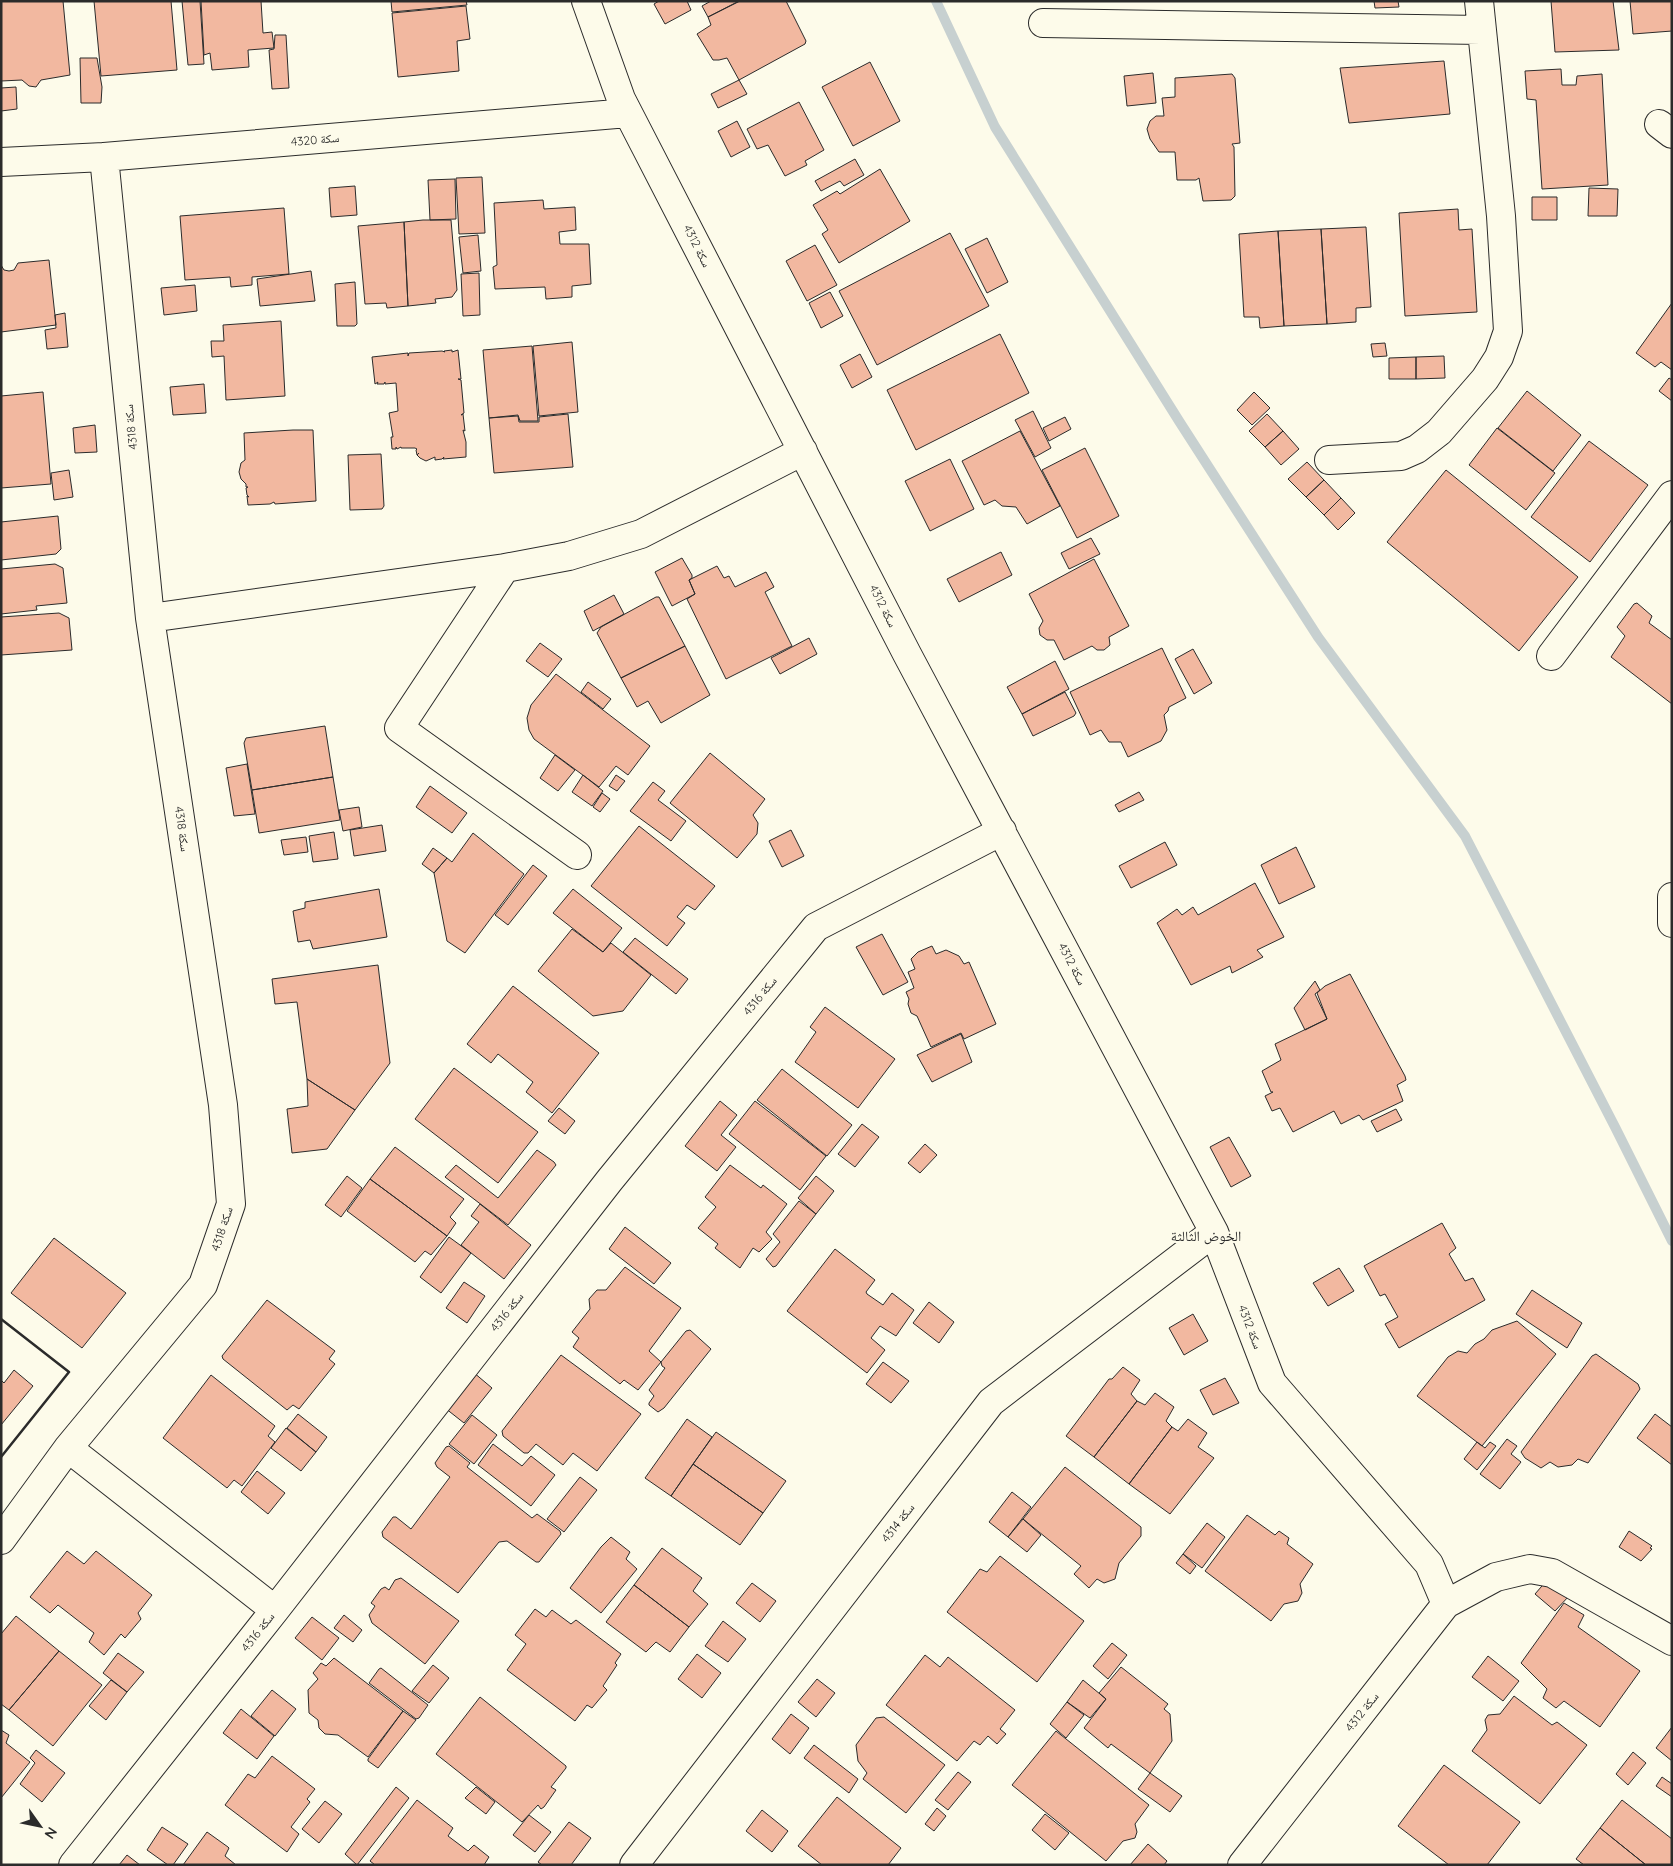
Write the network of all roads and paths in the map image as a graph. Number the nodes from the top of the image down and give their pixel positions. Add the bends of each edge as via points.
1 (586, 1) edge
2 (1479, 1) edge
3 (1043, 23) dead end
4 (1481, 30) junction
5 (628, 113) junction
6 (104, 157) junction
7 (1, 162) edge
8 (803, 451) junction
9 (1329, 460) dead end
10 (1672, 495) edge
11 (505, 568) junction
12 (150, 618) junction
13 (1551, 656) dead end
14 (1002, 831) junction
15 (577, 855) dead end
16 (1672, 897) edge
17 (1672, 923) edge
18 (1214, 1232) junction
19 (68, 1448) junction
20 (1, 1540) edge
21 (1446, 1604) junction
22 (275, 1610) junction
23 (1672, 1640) edge
24 (73, 1865) edge
25 (634, 1865) edge
26 (1242, 1865) edge

1 - 5 street, سكة 4312
2 - 4 street
3 - 4 street
4 - 9 street via 1501,216 1508,331 1499,357 1439,432 1417,448 1401,456
5 - 6 street, سكة 4320
5 - 8 street, سكة 4312
6 - 7 street, سكة 4320
6 - 12 street, سكة 4318
8 - 11 street via 641,534 569,556
8 - 14 street, سكة 4312
10 - 13 street
11 - 12 street
11 - 15 street via 399,728
12 - 19 street, سكة 4318 via 223,1105 231,1204 203,1285
14 - 18 street, سكة 4312
14 - 22 street, سكة 4316 via 816,927 609,1181
16 - 17 street
18 - 21 street, سكة 4312 via 1272,1383 1428,1564
18 - 25 street, سكة 4314 via 991,1402
19 - 20 street, سكة 4318
19 - 22 street
21 - 23 street via 1496,1577 1530,1569 1552,1573
21 - 26 street, سكة 4312
22 - 24 street, سكة 4316

